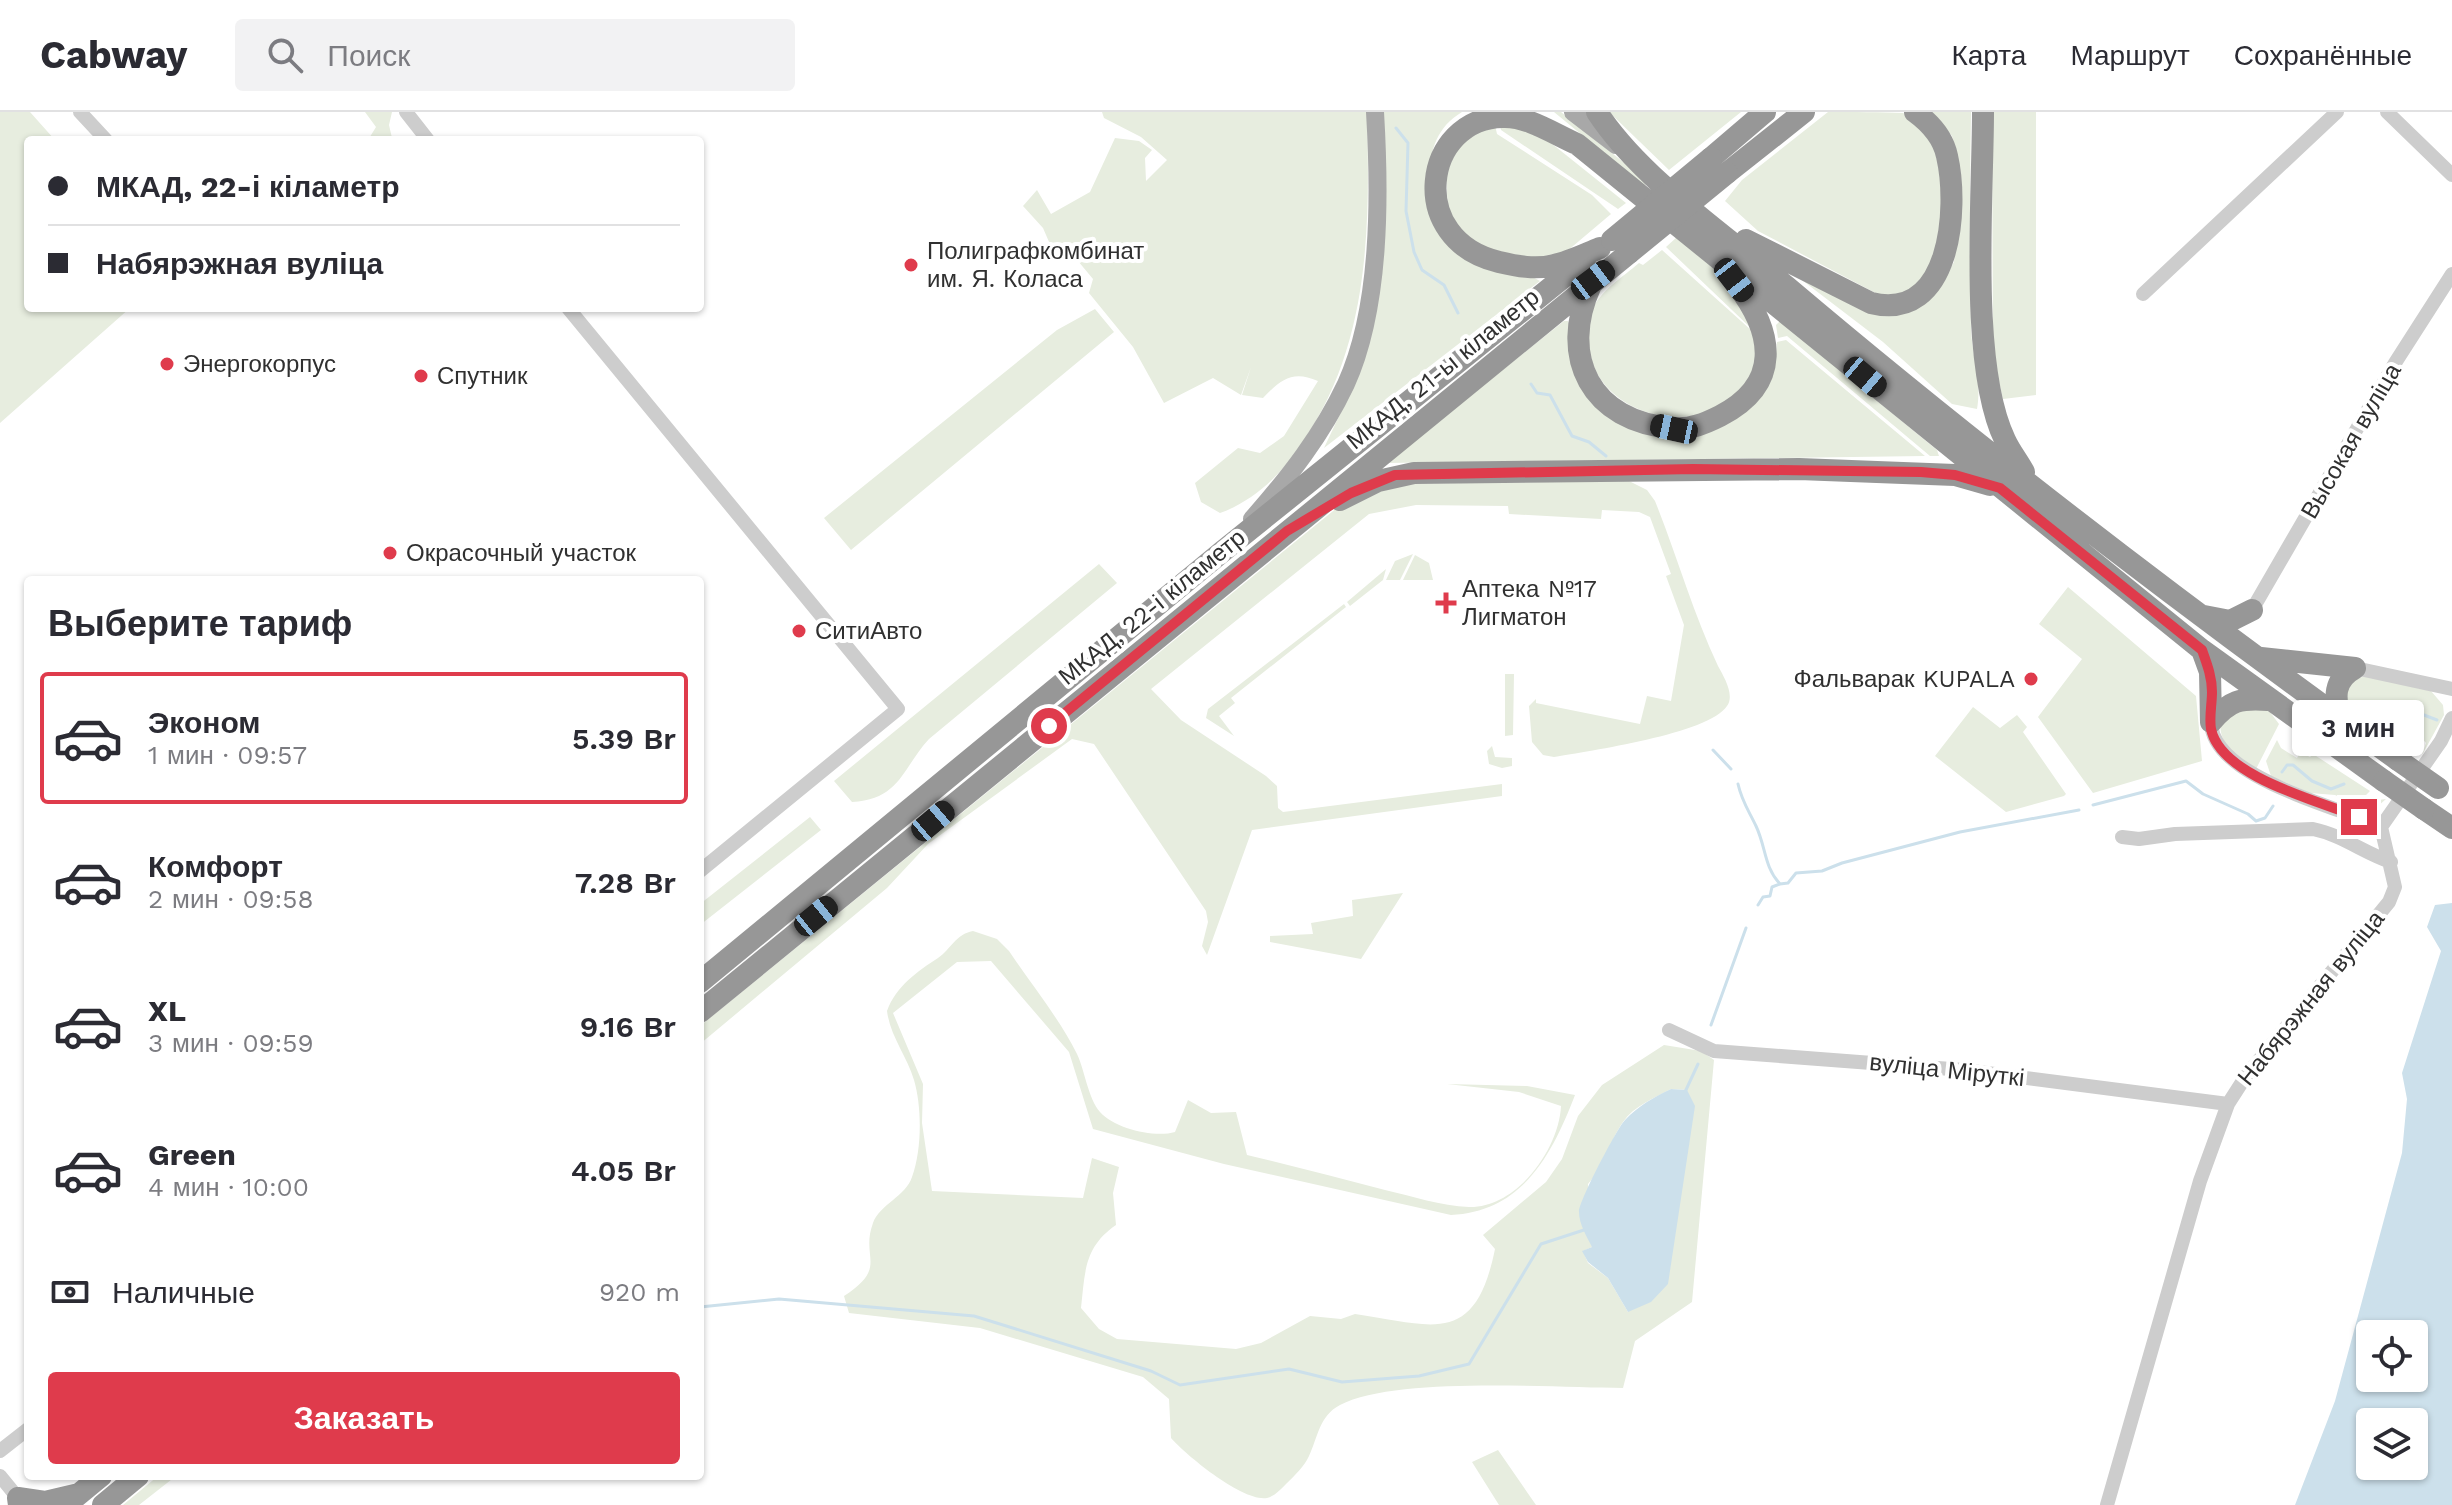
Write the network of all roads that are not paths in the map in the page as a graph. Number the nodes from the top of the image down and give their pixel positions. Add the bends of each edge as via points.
1 (80, 112) edge
2 (406, 112) edge
3 (1375, 112) edge
4 (1539, 112) edge
5 (1573, 112) edge
6 (1597, 112) edge
7 (1751, 112) edge
8 (1765, 112) edge
9 (1915, 112) edge
10 (1983, 112) edge
11 (2337, 112) edge
12 (2387, 112) edge
13 (1802, 114) edge
14 (102, 136) edge
15 (425, 136) edge
16 (1736, 136) junction
17 (1577, 144) junction
18 (1637, 162) junction
19 (1719, 165) junction
20 (2452, 175) edge
21 (1703, 216) junction
22 (1614, 247) junction
23 (1715, 255) junction
24 (2452, 274) edge
25 (1593, 280) junction
26 (2143, 294) dead end
27 (571, 312) edge
28 (2033, 486) junction
29 (2000, 488) junction
30 (1287, 500) joint
31 (1295, 524) junction
32 (1223, 551) junction
33 (2252, 610) junction
34 (2202, 615) junction
35 (2202, 650) junction
36 (2257, 657) junction
37 (2355, 668) junction
38 (2452, 689) edge
39 (2269, 700) junction
40 (2452, 718) edge
41 (2341, 719) junction
42 (2211, 722) junction
43 (2445, 792) edge
44 (2381, 827) junction
45 (2452, 828) edge
46 (2122, 837) dead end
47 (2391, 862) junction
48 (704, 868) edge
49 (704, 979) edge
50 (704, 1009) edge
51 (1669, 1030) dead end
52 (2228, 1104) junction
53 (24, 1432) edge
54 (0, 1451) edge
55 (0, 1476) edge
56 (96, 1480) edge
57 (133, 1480) edge
58 (72, 1500) edge
59 (18, 1502) edge
60 (104, 1504) edge
61 (2107, 1505) edge

1 - 14 street
2 - 15 street
3 - 32 main road via 1375,258 1361,340 1347,381 1303,458
4 - 17 main road
5 - 18 main road
6 - 18 highway
7 - 16 highway
8 - 16 highway, МКАД, 21-ы кіламетр
9 - 21 highway via 1938,134 1947,155 1950,219 1942,266 1912,299 1883,306 1856,297
10 - 28 highway via 1982,319 1988,375 2004,439
11 - 26 street
12 - 20 street
13 - 19 highway, МКАД, 21-ы кіламетр
16 - 19 highway, МКАД, 21-ы кіламетр
17 - 22 highway via 1508,117 1470,125 1453,140 1439,167 1438,214 1458,244 1509,264 1553,266
17 - 23 highway
18 - 21 highway
19 - 22 highway, МКАД, 21-ы кіламетр, bridge
21 - 28 highway
22 - 25 highway, МКАД, 21-ы кіламетр
22 - 30 highway, МКАД, 21-ы кіламетр
23 - 25 highway via 1753,305 1768,352 1764,370 1746,398 1690,427 1674,429 1636,419 1590,385 1577,351 1576,328
23 - 29 highway
24 - 33 street, Высокая вуліца
25 - 31 highway, МКАД, 21-ы кіламетр
27 - 48 street via 898,709
28 - 34 highway
29 - 31 highway via 1955,475 1830,470 1414,473 1351,493
29 - 35 highway
30 - 32 highway, МКАД, 22-і кіламетр
31 - 50 highway, МКАД, 22-і кіламетр
32 - 49 highway, МКАД, 22-і кіламетр
33 - 34 highway via 2230,621
33 - 36 highway via 2249,623
34 - 36 highway
35 - 39 highway
35 - 42 highway via 2210,672
36 - 37 highway
36 - 41 highway
37 - 38 street
37 - 41 highway via 2340,679 2336,692
39 - 42 highway via 2238,698
39 - 45 highway, bridge
40 - 44 street
41 - 43 highway, bridge
42 - 44 street via 2218,746 2241,768
44 - 47 street, Набярэжная вуліца
46 - 47 street via 2313,829
47 - 52 street, Набярэжная вуліца via 2395,887 2389,902
51 - 52 street, вуліца Міруткі via 1714,1051 1964,1070
52 - 61 street, Набярэжная вуліца via 2200,1181
53 - 54 street
55 - 59 street
56 - 58 highway
57 - 60 highway
58 - 59 highway

